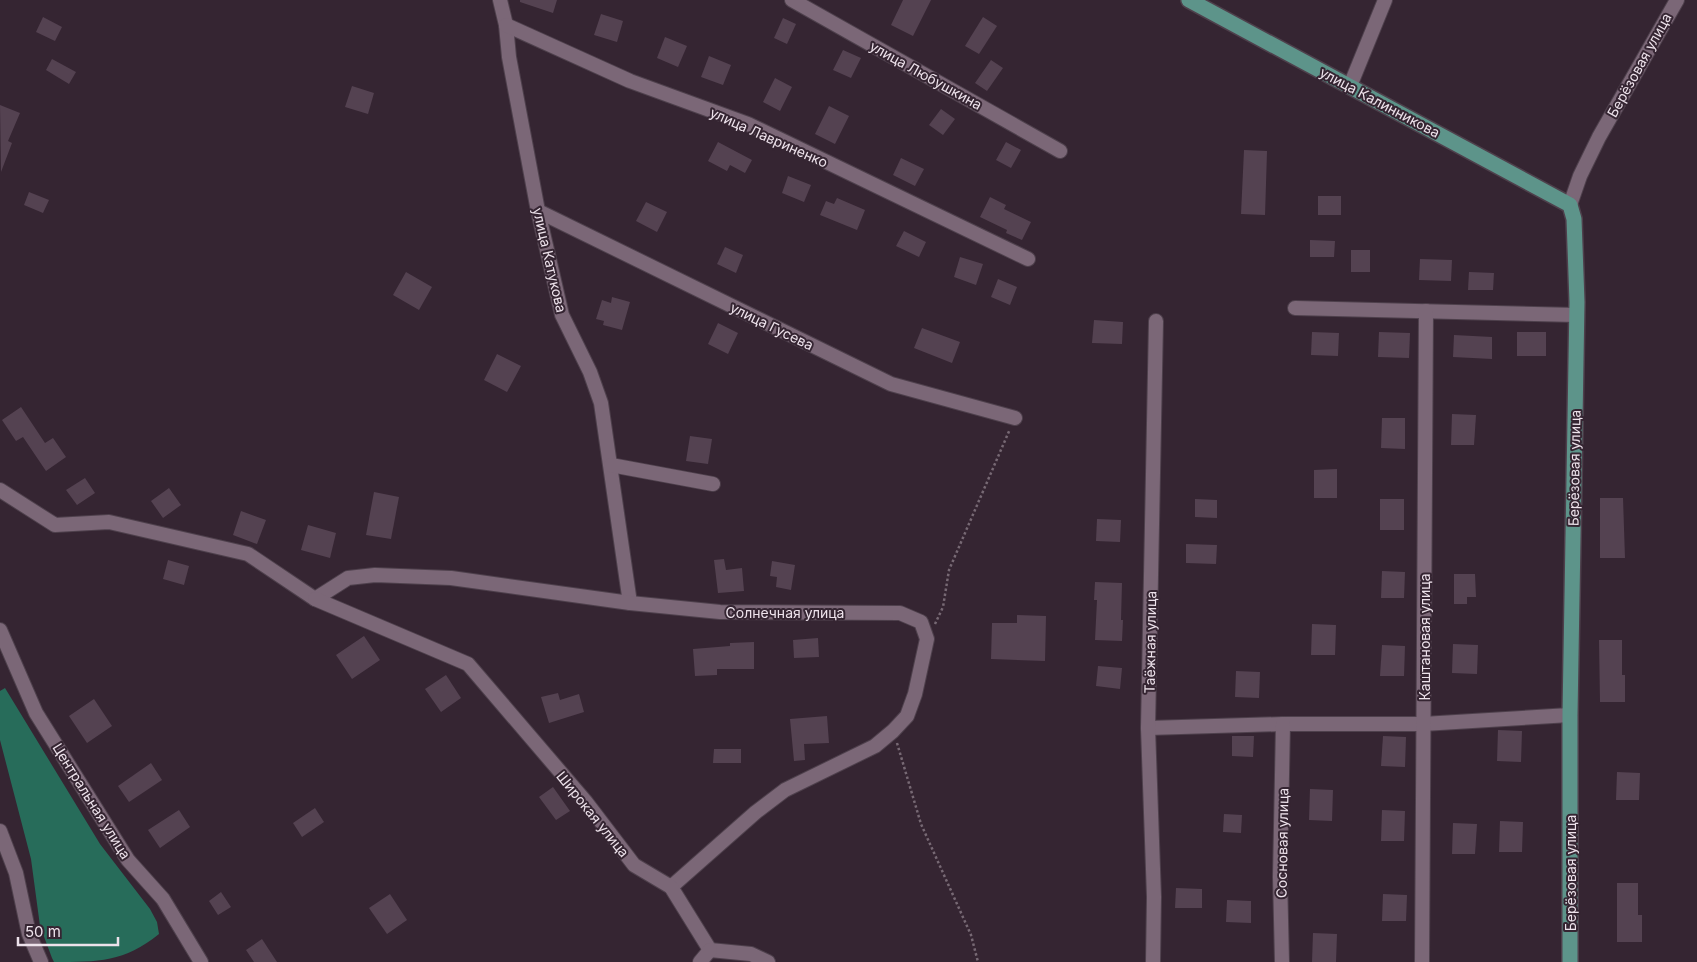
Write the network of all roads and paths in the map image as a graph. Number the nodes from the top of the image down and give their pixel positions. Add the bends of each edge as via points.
1 (500, 0) edge
2 (792, 0) edge
3 (1385, 0) edge
4 (1192, 1) edge
5 (1672, 3) edge
6 (506, 25) junction
7 (1350, 86) junction
8 (1060, 151) dead end
9 (1570, 205) junction
10 (538, 211) junction
11 (1028, 259) dead end
12 (1295, 308) dead end
13 (1426, 311) junction
14 (1576, 315) junction
15 (1156, 321) dead end
16 (1015, 418) joint
17 (611, 465) junction
18 (713, 484) dead end
19 (0, 490) edge
20 (315, 599) junction
21 (630, 603) junction
22 (0, 630) edge
23 (927, 638) junction
24 (1570, 714) junction
25 (1283, 724) junction
26 (1424, 724) junction
27 (1148, 728) junction
28 (893, 732) junction
29 (0, 831) edge
30 (671, 887) junction
31 (710, 950) junction
32 (41, 962) edge
33 (201, 962) edge
34 (700, 962) edge
35 (768, 962) edge
36 (978, 962) edge
37 (1154, 962) edge
38 (1282, 962) edge
39 (1422, 962) edge
40 (1570, 962) edge

1 - 6 street, улица Катукова
2 - 8 street, улица Любушкина
3 - 7 street
4 - 7 main road, улица Калинникова
5 - 9 street, Берёзовая улица via 1599,137
6 - 10 street, улица Катукова
6 - 11 street, улица Лавриненко via 630,80 748,124
7 - 9 main road, улица Калинникова
9 - 14 main road, Берёзовая улица via 1574,219
10 - 16 street, улица Гусева via 891,384
10 - 17 street, улица Катукова via 562,316 602,402
12 - 13 street
13 - 14 street
13 - 26 street, Каштановая улица
14 - 24 main road, Берёзовая улица
15 - 27 street, Таёжная улица
16 - 23 path via 949,570 943,607
17 - 18 street
17 - 21 street, улица Катукова
19 - 20 street, Широкая улица via 55,525 109,522 248,554
20 - 21 street, Солнечная улица via 348,578 375,575 451,578
20 - 30 street, Широкая улица via 468,664 586,802 634,865
21 - 23 street, Солнечная улица via 720,612 900,613 921,622
22 - 33 street, Центральная улица via 36,713 128,860 163,899
23 - 28 street via 915,694 907,716
24 - 26 street
24 - 40 main road, Берёзовая улица
25 - 26 street
25 - 27 street
25 - 38 street, Сосновая улица
26 - 39 street, Каштановая улица
27 - 37 street, Таёжная улица
28 - 30 street via 875,746 785,790
28 - 36 path via 921,824 970,935
29 - 32 street via 16,873 29,934
30 - 31 street
31 - 34 street
31 - 35 street via 751,954

